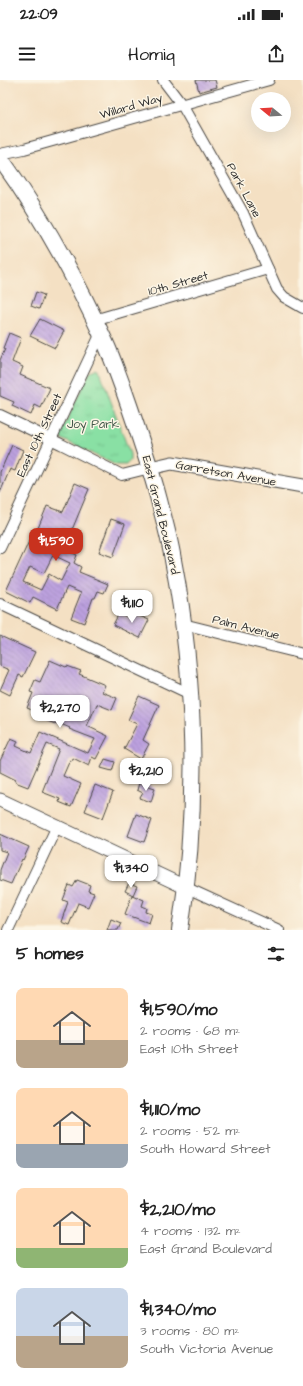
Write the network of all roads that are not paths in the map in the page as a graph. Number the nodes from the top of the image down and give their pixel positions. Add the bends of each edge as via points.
1 (163, 80) edge
2 (269, 80) edge
3 (182, 105) junction
4 (0, 154) edge
5 (0, 158) edge
6 (268, 269) junction
7 (303, 308) edge
8 (98, 327) junction
9 (0, 415) edge
10 (52, 439) junction
11 (150, 468) junction
12 (303, 486) edge
13 (0, 548) edge
14 (0, 604) edge
15 (183, 624) junction
16 (303, 654) edge
17 (190, 694) junction
18 (0, 800) edge
19 (57, 826) junction
20 (185, 887) junction
21 (8, 930) edge
22 (180, 930) edge
23 (279, 930) edge

1 - 3 street, Park Lane
2 - 3 street, Willard Way
3 - 4 street, Willard Way
3 - 6 street, Park Lane via 242,213
5 - 8 main road, East Grand Boulevard via 53,241
6 - 7 street, Park Lane via 284,298
6 - 8 street, 10th Street
8 - 10 street, East 10th Street
8 - 11 main road, East Grand Boulevard via 130,407
9 - 10 street
10 - 11 street via 122,475
10 - 13 street, East 10th Street
11 - 12 street, Garretson Avenue via 172,463
11 - 15 main road, East Grand Boulevard via 171,548
14 - 17 street
15 - 16 street, Palm Avenue
15 - 17 main road, East Grand Boulevard
17 - 20 main road, East Grand Boulevard via 192,792
18 - 19 street
19 - 20 street
19 - 21 street
20 - 22 main road, East Grand Boulevard
20 - 23 street

